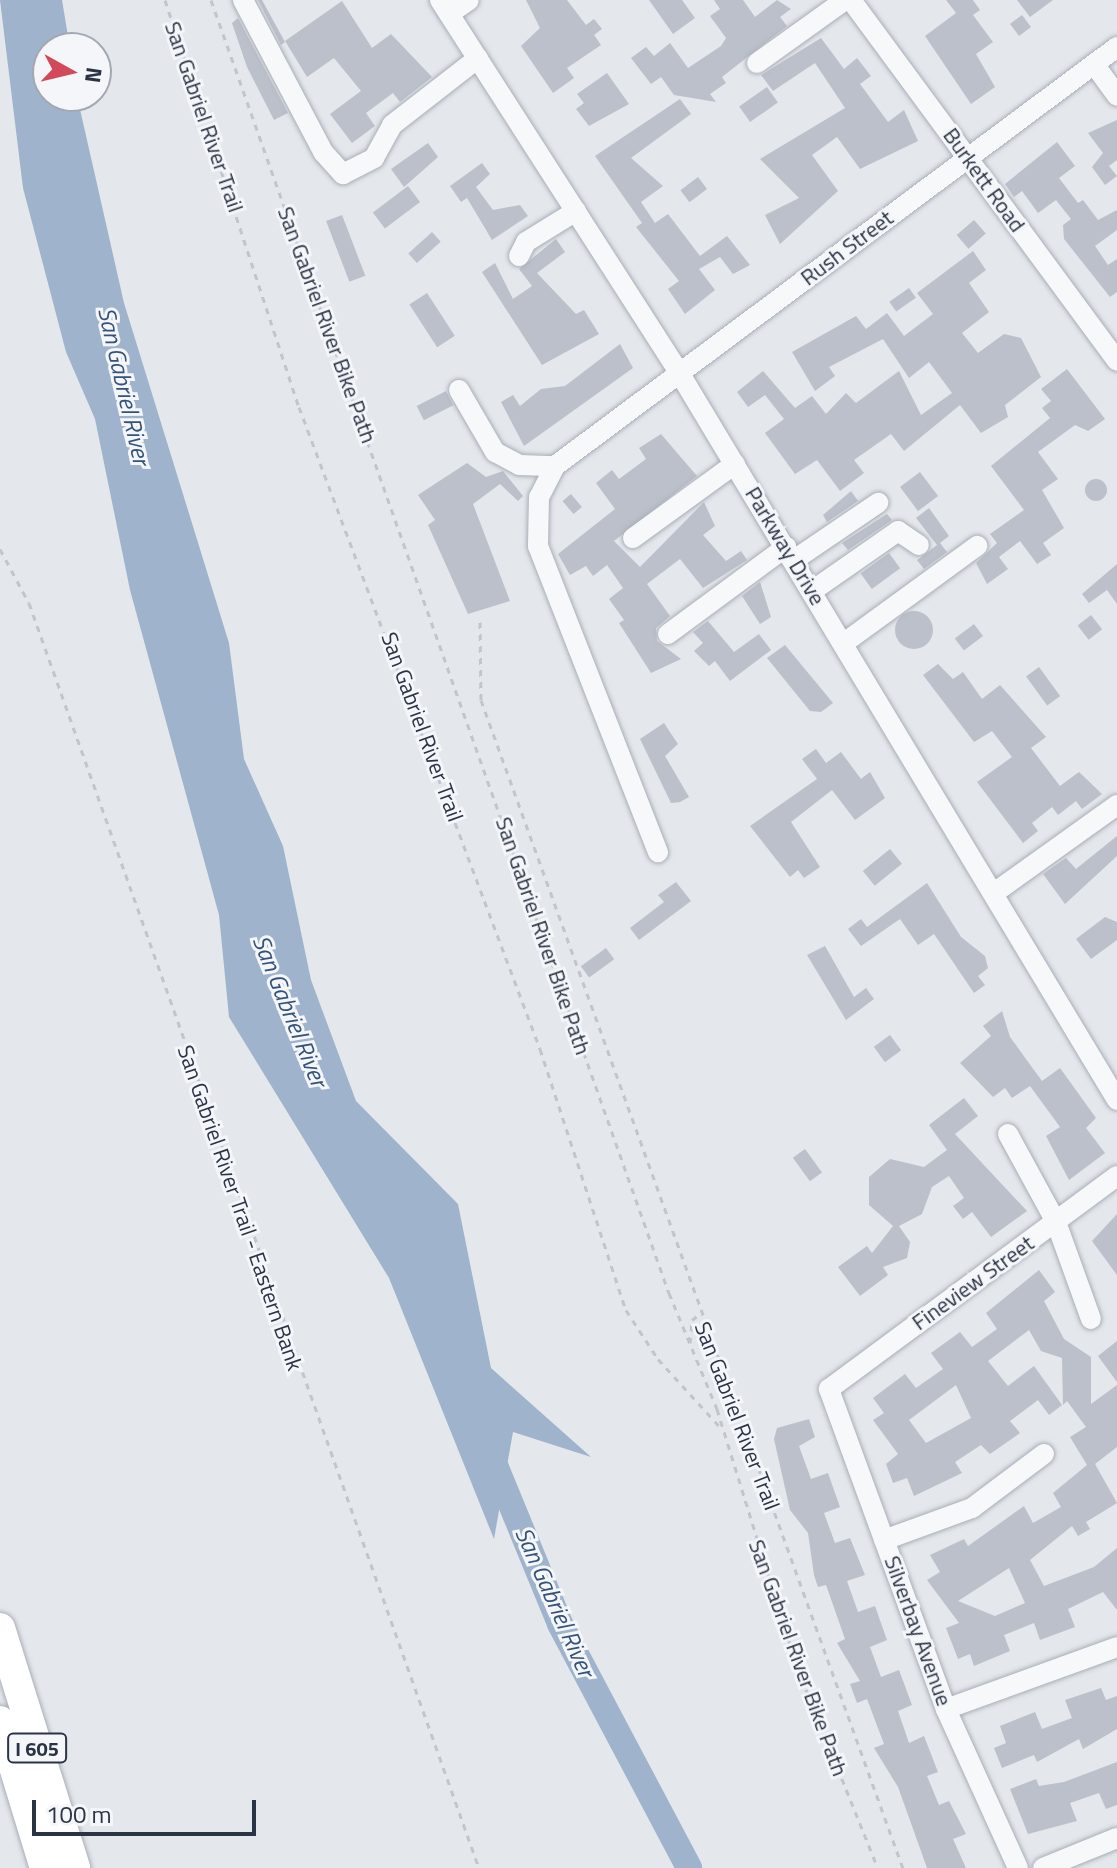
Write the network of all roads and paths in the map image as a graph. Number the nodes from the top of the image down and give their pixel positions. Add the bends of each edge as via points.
1 (165, 0) edge
2 (211, 0) edge
3 (243, 0) edge
4 (469, 0) edge
5 (848, 0) edge
6 (445, 7) edge
7 (1117, 47) edge
8 (478, 58) junction
9 (757, 63) dead end
10 (1094, 64) junction
11 (1117, 96) edge
12 (968, 157) junction
13 (576, 211) junction
14 (519, 256) dead end
15 (1117, 361) edge
16 (680, 374) junction
17 (459, 390) dead end
18 (735, 464) junction
19 (555, 466) junction
20 (878, 503) dead end
21 (633, 538) dead end
22 (919, 545) dead end
23 (977, 546) dead end
24 (0, 549) edge
25 (790, 554) junction
26 (812, 591) junction
27 (480, 622) dead end
28 (668, 634) dead end
29 (844, 643) junction
30 (1117, 805) edge
31 (658, 852) dead end
32 (994, 893) junction
33 (1117, 1100) edge
34 (1008, 1134) dead end
35 (1117, 1176) edge
36 (1056, 1222) junction
37 (701, 1313) junction
38 (1091, 1319) dead end
39 (690, 1346) junction
40 (829, 1389) joint
41 (721, 1428) junction
42 (1044, 1454) dead end
43 (884, 1540) junction
44 (0, 1628) edge
45 (1117, 1647) edge
46 (0, 1689) edge
47 (946, 1709) junction
48 (0, 1721) edge
49 (0, 1782) edge
50 (1117, 1838) edge
51 (26, 1868) edge
52 (45, 1868) edge
53 (53, 1868) edge
54 (75, 1868) edge
55 (479, 1868) edge
56 (878, 1868) edge
57 (903, 1868) edge
58 (1018, 1868) edge
59 (1043, 1868) edge

1 - 41 path, San Gabriel River Trail via 299,407 540,1049 626,1310 651,1351
2 - 39 path, San Gabriel River Bike Path
3 - 8 street via 323,152 343,174 374,158 392,125
4 - 6 street
5 - 9 street
5 - 12 street, Burkett Road
6 - 8 street, Parkway Drive
7 - 10 street, Rush Street
8 - 13 street, Parkway Drive
10 - 11 street
10 - 12 street, Rush Street
12 - 15 street, Burkett Road
12 - 16 street, Rush Street
13 - 14 street via 526,242
13 - 16 street, Parkway Drive
16 - 18 street, Parkway Drive
16 - 19 street, Rush Street
17 - 19 street via 495,452 519,465
18 - 21 street
18 - 25 street, Parkway Drive
19 - 31 street via 539,497 538,546
20 - 25 street
22 - 26 street via 898,531
23 - 29 street
24 - 55 path, San Gabriel River Trail - Eastern Bank via 29,603
25 - 26 street, Parkway Drive
25 - 28 street
26 - 29 street, Parkway Drive
27 - 37 path via 481,700
29 - 32 street, Parkway Drive
30 - 32 street
32 - 33 street, Parkway Drive
34 - 36 street
35 - 36 street, Fineview Street
36 - 38 street
36 - 40 street, Fineview Street
37 - 39 path, San Gabriel River Trail via 692,1320
37 - 57 path, San Gabriel River Trail
39 - 41 path, San Gabriel River Bike Path
40 - 43 street, Silverbay Avenue
41 - 56 path, San Gabriel River Bike Path via 797,1667 830,1735
42 - 43 street via 972,1508
43 - 47 street, Silverbay Avenue
44 - 54 highway, I 605
45 - 47 street
46 - 53 highway
47 - 58 street, Silverbay Avenue
48 - 52 highway
49 - 51 highway, I 605
50 - 59 street

